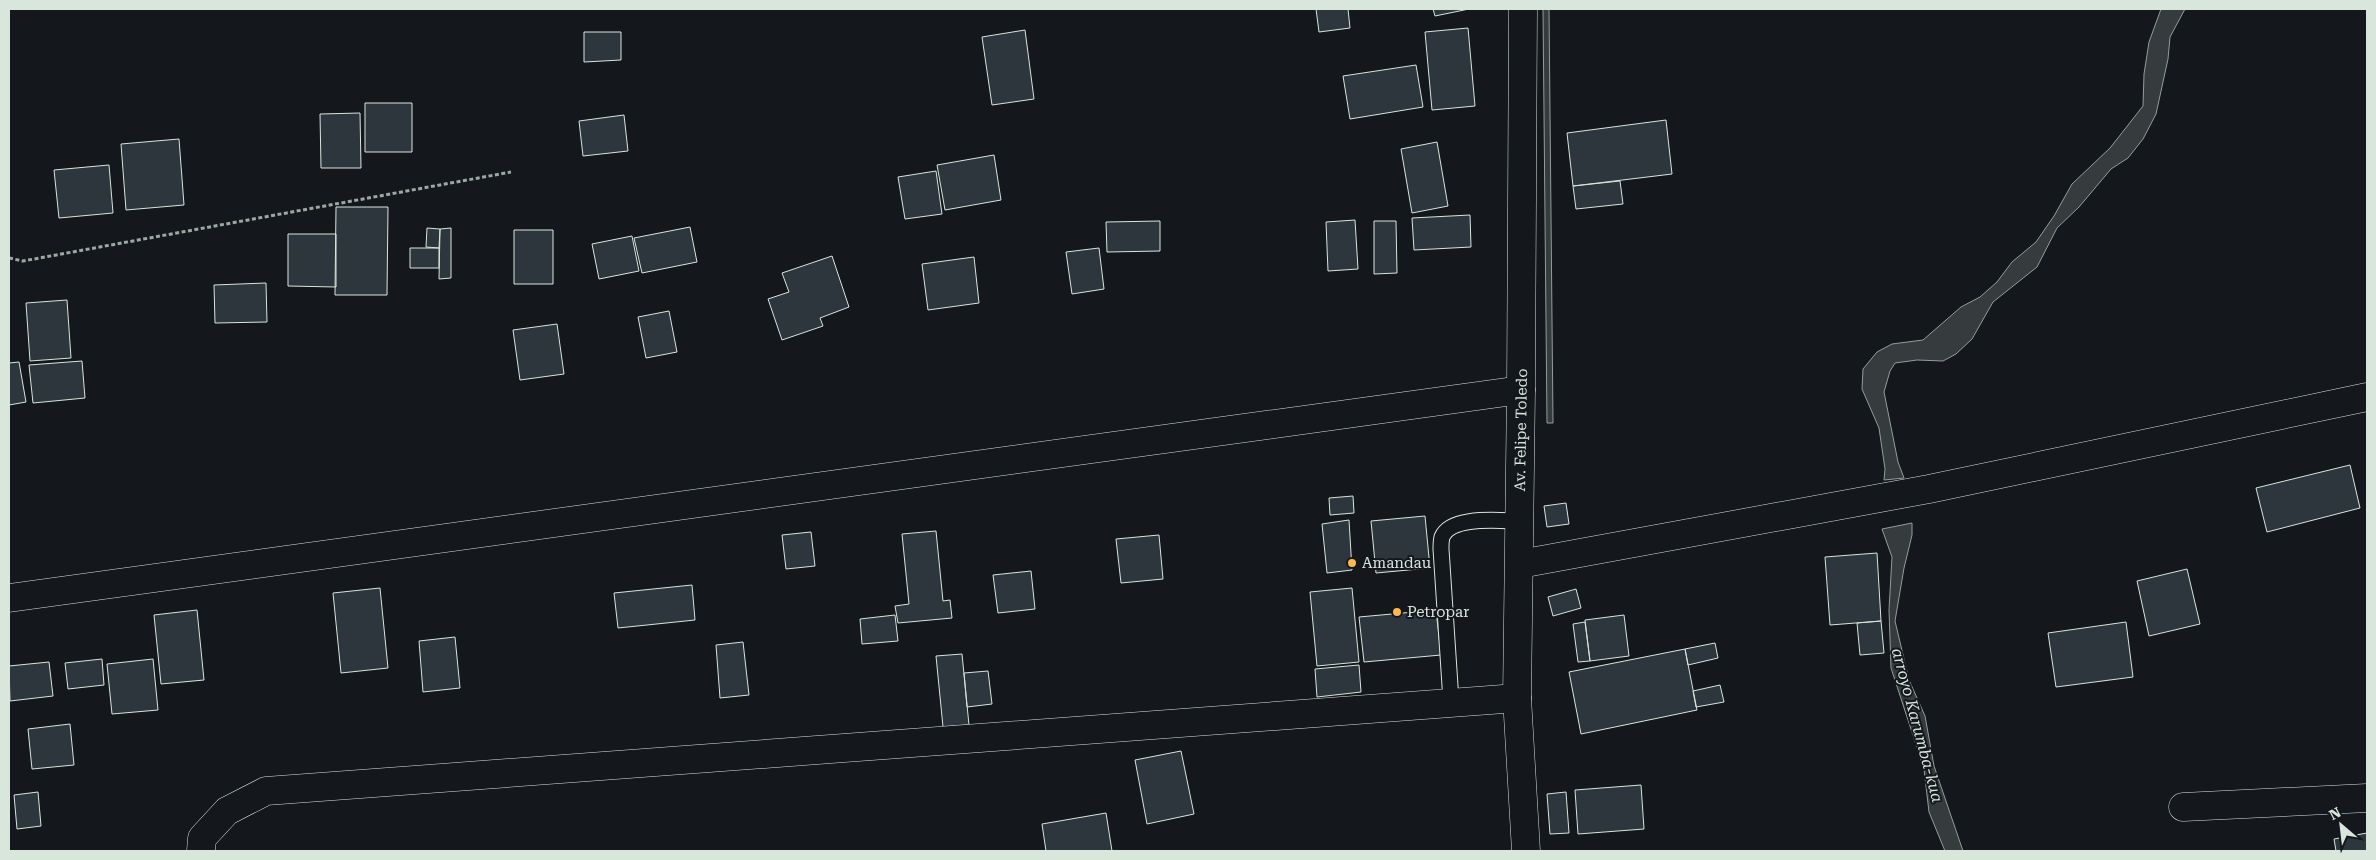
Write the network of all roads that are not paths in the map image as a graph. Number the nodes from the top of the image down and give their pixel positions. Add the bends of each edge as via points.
1 (1523, 9) edge
2 (1521, 390) junction
3 (2367, 397) edge
4 (1520, 522) junction
5 (1520, 564) junction
6 (9, 598) edge
7 (1517, 698) junction
8 (1451, 701) junction
9 (2367, 798) edge
10 (2183, 807) dead end
11 (201, 851) edge
12 (1526, 851) edge

1 - 2 street, Av. Felipe Toledo
2 - 4 street, Av. Felipe Toledo
2 - 6 street
3 - 5 street via 1929,489
4 - 5 street, Av. Felipe Toledo
4 - 8 lane via 1467,521 1451,527 1442,537 1440,549
5 - 7 street, Av. Felipe Toledo
7 - 8 street
7 - 12 street, Av. Felipe Toledo
8 - 11 street via 266,791 227,811 202,838
9 - 10 street

